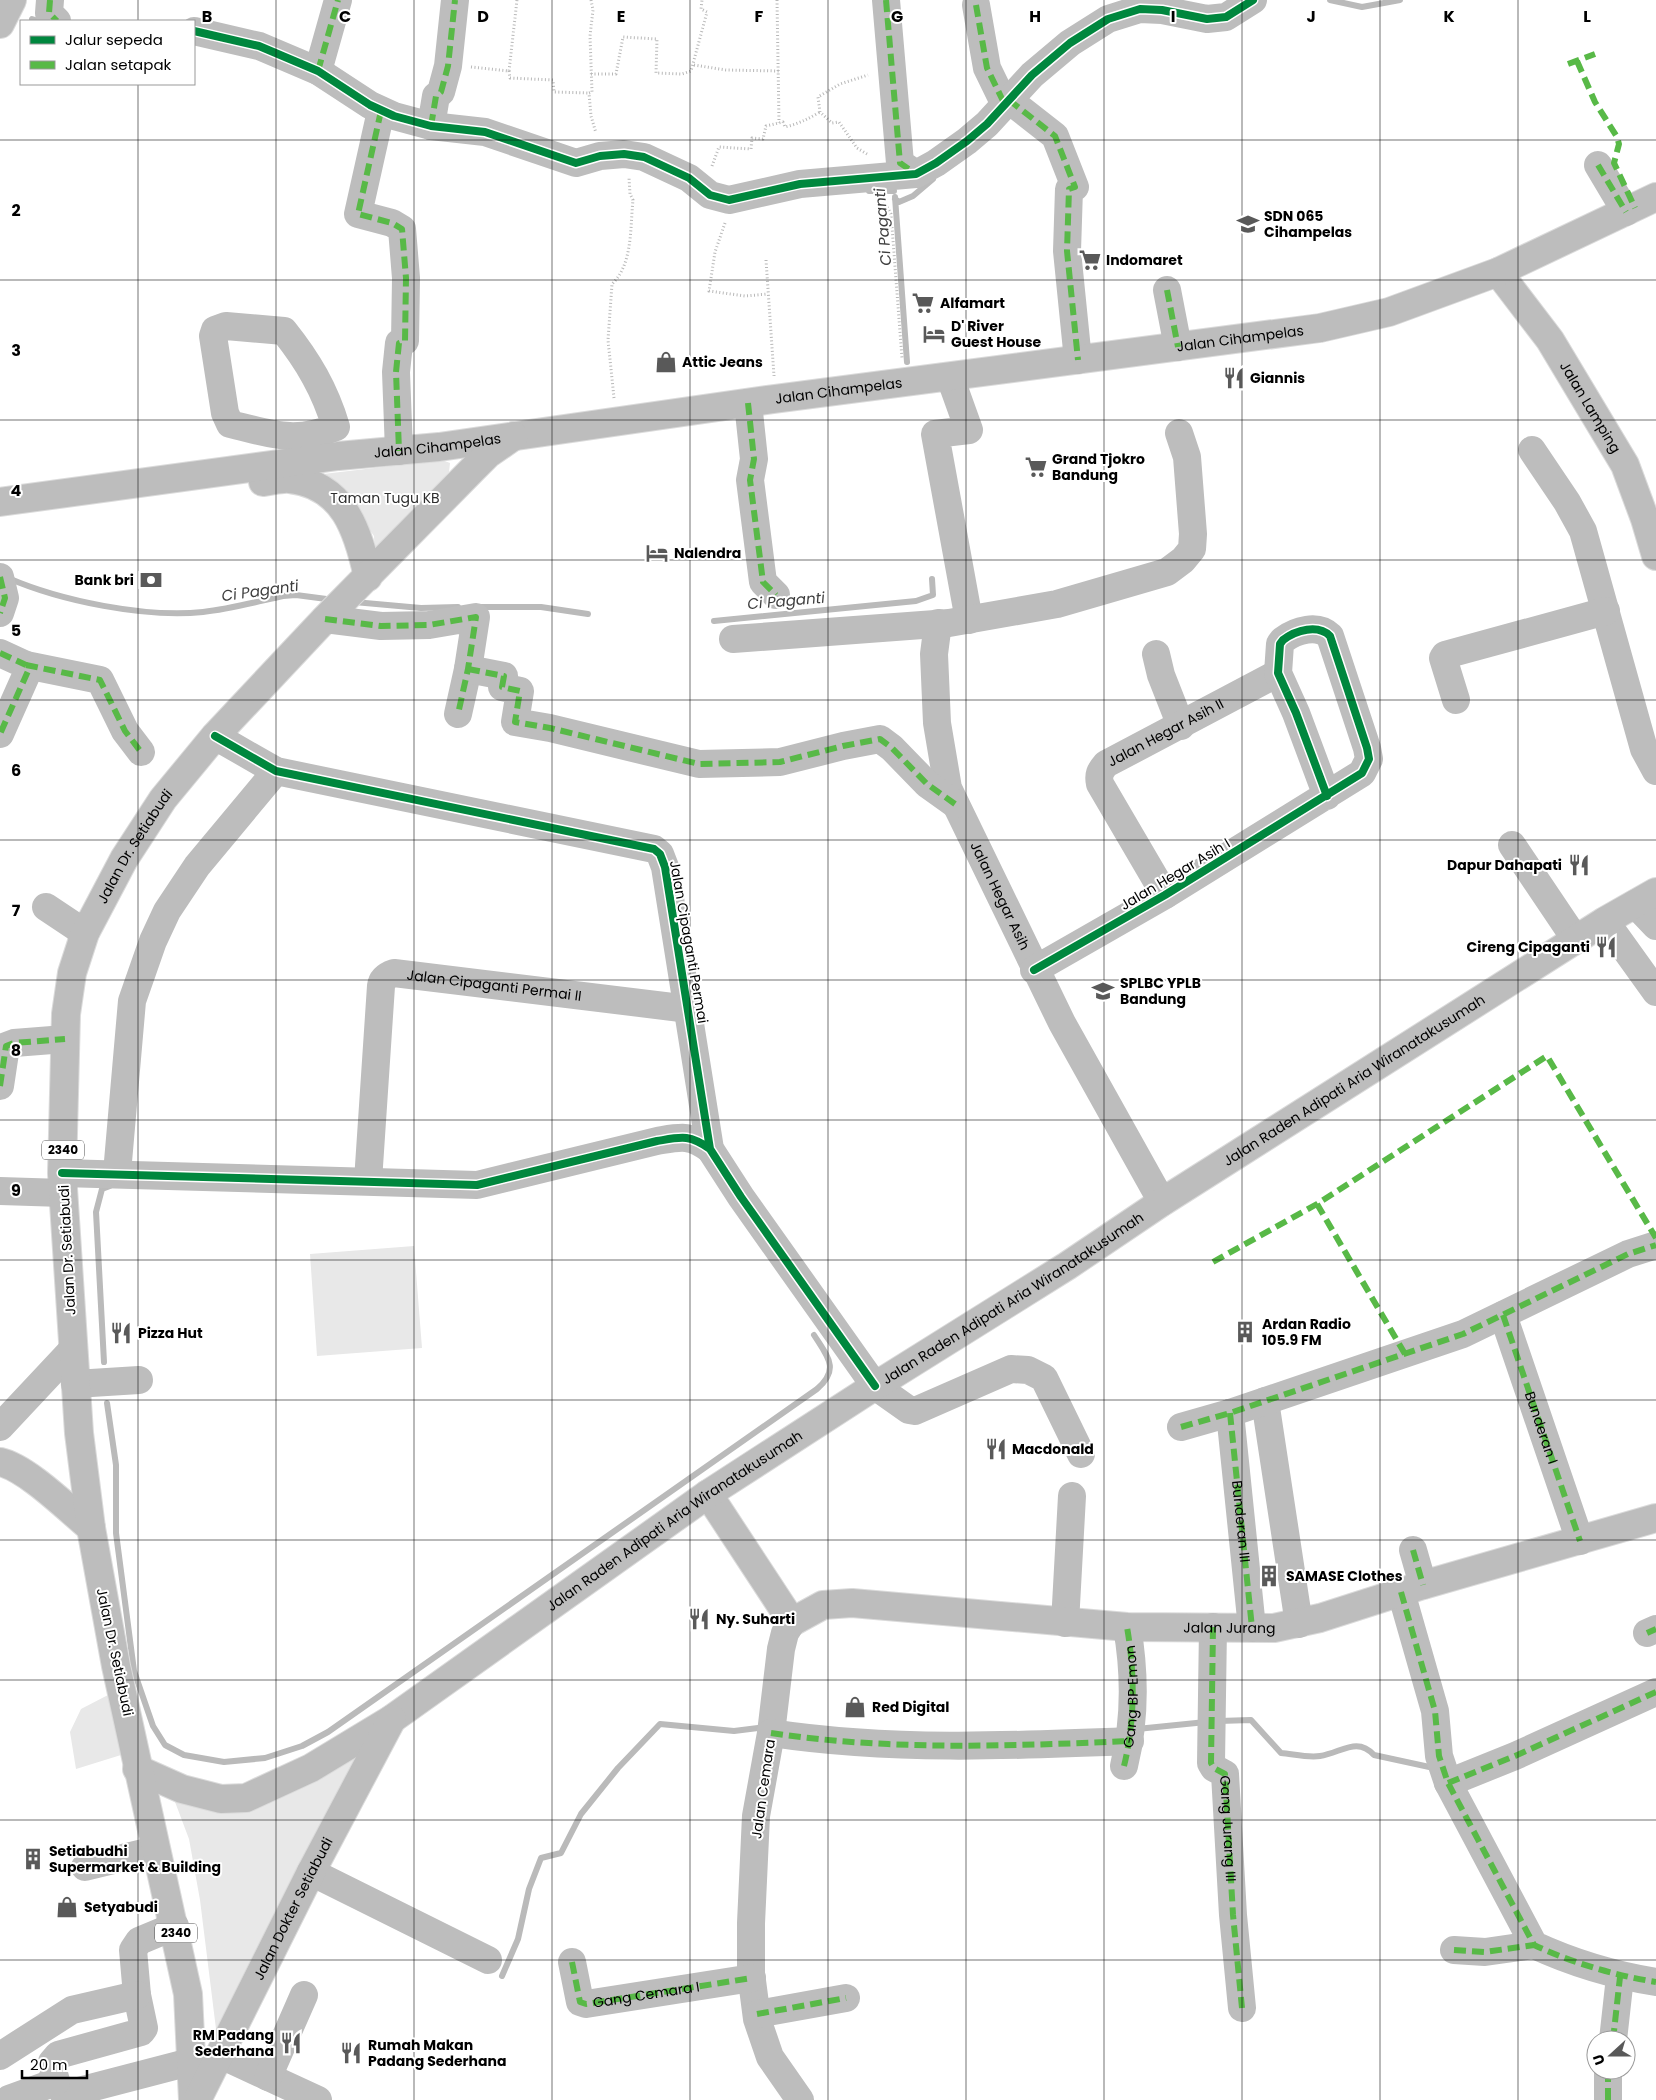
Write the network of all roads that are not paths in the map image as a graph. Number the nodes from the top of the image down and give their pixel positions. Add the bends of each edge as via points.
1 (12, 0) edge
2 (50, 0) edge
3 (338, 0) edge
4 (455, 0) edge
5 (886, 0) edge
6 (1253, 0) edge
7 (976, 5) dead end
8 (56, 20) edge
9 (0, 24) edge
10 (195, 31) edge
11 (318, 71) junction
12 (1010, 104) junction
13 (380, 116) junction
14 (431, 126) junction
15 (1598, 165) dead end
16 (900, 176) junction
17 (1656, 197) edge
18 (1626, 212) junction
19 (1498, 272) junction
20 (1167, 290) dead end
21 (1178, 347) junction
22 (1078, 360) junction
23 (950, 376) junction
24 (748, 403) junction
25 (336, 428) junction
26 (1179, 432) dead end
27 (514, 436) junction
28 (399, 450) junction
29 (1532, 450) dead end
30 (338, 456) junction
31 (0, 502) edge
32 (0, 521) edge
33 (1656, 556) edge
34 (362, 583) junction
35 (776, 595) dead end
36 (1606, 611) junction
37 (327, 617) junction
38 (969, 620) junction
39 (938, 623) junction
40 (733, 639) dead end
41 (0, 653) edge
42 (1156, 654) dead end
43 (26, 665) junction
44 (468, 669) junction
45 (1278, 673) junction
46 (1456, 700) dead end
47 (458, 714) dead end
48 (1181, 726) junction
49 (0, 734) edge
50 (215, 736) junction
51 (141, 752) dead end
52 (276, 771) junction
53 (1656, 771) edge
54 (1326, 796) junction
55 (955, 804) junction
56 (1512, 845) dead end
57 (1165, 895) junction
58 (1646, 898) edge
59 (46, 907) dead end
60 (1605, 921) junction
61 (1656, 926) edge
62 (85, 933) junction
63 (1576, 940) junction
64 (1034, 970) junction
65 (1656, 992) edge
66 (689, 1009) junction
67 (65, 1039) junction
68 (0, 1086) edge
69 (710, 1149) junction
70 (117, 1173) junction
71 (368, 1180) junction
72 (63, 1183) junction
73 (0, 1191) edge
74 (1162, 1202) junction
75 (1656, 1245) edge
76 (1503, 1315) junction
77 (73, 1349) junction
78 (139, 1380) dead end
79 (75, 1384) junction
80 (875, 1386) junction
81 (1265, 1401) junction
82 (1230, 1413) junction
83 (0, 1427) edge
84 (1180, 1427) dead end
85 (1081, 1454) dead end
86 (0, 1462) edge
87 (708, 1494) junction
88 (1072, 1496) dead end
89 (1656, 1518) edge
90 (91, 1528) junction
91 (1580, 1541) junction
92 (1413, 1550) dead end
93 (1412, 1589) junction
94 (792, 1622) junction
95 (1065, 1623) junction
96 (1299, 1624) junction
97 (1127, 1627) junction
98 (1213, 1627) junction
99 (1252, 1628) junction
100 (1656, 1692) edge
101 (392, 1720) junction
102 (771, 1733) junction
103 (137, 1769) junction
104 (1448, 1783) junction
105 (155, 1850) junction
106 (85, 1867) dead end
107 (311, 1872) junction
108 (175, 1926) junction
109 (1534, 1945) junction
110 (1454, 1950) dead end
111 (488, 1960) dead end
112 (572, 1962) dead end
113 (1620, 1976) junction
114 (752, 1978) junction
115 (1656, 1982) edge
116 (137, 1995) junction
117 (304, 1995) dead end
118 (846, 1998) dead end
119 (1242, 2008) dead end
120 (757, 2014) junction
121 (1614, 2030) edge
122 (221, 2055) junction
123 (0, 2056) edge
124 (190, 2062) junction
125 (268, 2077) junction
126 (1608, 2080) edge
127 (56, 2082) junction
128 (9, 2099) dead end
129 (193, 2100) edge
130 (197, 2100) edge
131 (318, 2100) edge
132 (800, 2100) edge
133 (1608, 2100) edge

1 - 9 street
2 - 8 street via 49,13
3 - 11 street
4 - 14 street via 448,66 442,92 436,96
5 - 16 street
6 - 12 street via 1226,17 1207,19 1140,9 1108,19 1070,43 1032,75
7 - 12 street via 987,68
10 - 11 street via 259,46
11 - 13 street
12 - 16 street via 936,163
12 - 22 street via 1055,136 1075,187 1069,189 1067,251
13 - 14 street
13 - 28 street via 358,214 402,229 406,278 405,341 399,343 396,372
14 - 16 street via 485,132 576,162 624,154 644,157 689,178 710,195 723,200 800,184
15 - 18 street
17 - 18 street, Jalan Cihampelas
18 - 19 street, Jalan Cihampelas
19 - 21 street, Jalan Cihampelas via 1389,312 1320,328
19 - 33 street, Jalan Lamping via 1550,340 1625,465
20 - 21 street
21 - 22 street, Jalan Cihampelas
22 - 23 street, Jalan Cihampelas
23 - 24 street, Jalan Cihampelas
23 - 38 street via 969,430 935,434
24 - 27 street, Jalan Cihampelas
24 - 35 street via 754,459 750,480 763,582
25 - 25 street via 318,378 284,331 226,326 213,332 215,360 230,424 290,438 315,436
25 - 30 street
26 - 38 street via 1187,457 1194,534 1192,549 1183,560 1167,572 1057,604
27 - 28 street, Jalan Cihampelas
27 - 34 street, Jalan Dr. Setiabudi / 2340 via 478,463
28 - 30 street, Jalan Cihampelas
29 - 36 street via 1583,531
30 - 31 street, Jalan Cihampelas
32 - 34 street via 288,478 312,483 330,494 348,515 360,539
34 - 37 street, Jalan Dr. Setiabudi / 2340
36 - 46 street via 1444,656
36 - 53 street via 1644,750
37 - 44 street via 381,626 429,625 476,617
37 - 50 street, Jalan Dr. Setiabudi / 2340
38 - 39 street
39 - 40 street
39 - 55 street, Jalan Hegar Asih via 934,654 937,723 948,788
41 - 43 street
42 - 48 street
43 - 49 street via 28,674
43 - 51 street via 100,680 125,732
44 - 47 street
44 - 55 street via 504,676 502,687 520,691 515,722 699,764 780,762 880,740 927,784
45 - 48 street, Jalan Hegar Asih II
45 - 54 street
45 - 54 street, Jalan Hegar Asih I via 1280,644 1287,637 1314,628 1330,636 1369,760 1362,773
48 - 57 street, Jalan Hegar Asih II via 1106,764 1098,776
50 - 52 street, Jalan Cipaganti Permai
50 - 62 street, Jalan Dr. Setiabudi / 2340 via 163,799 124,859
52 - 66 street, Jalan Cipaganti Permai via 654,849 660,854 665,867
52 - 70 street via 197,866 167,911 153,941 132,1001
54 - 57 street, Jalan Hegar Asih I
55 - 64 street, Jalan Hegar Asih
56 - 63 street
57 - 64 street, Jalan Hegar Asih I
58 - 60 street, Jalan Raden Adipati Aria Wiranatakusumah
58 - 61 street
59 - 62 street
60 - 63 street, Jalan Raden Adipati Aria Wiranatakusumah
60 - 65 street
62 - 67 street, Jalan Dr. Setiabudi / 2340 via 72,973
63 - 74 street, Jalan Raden Adipati Aria Wiranatakusumah
64 - 74 street, Jalan Hegar Asih
66 - 69 street, Jalan Cipaganti Permai
66 - 71 street, Jalan Cipaganti Permai II via 388,975 381,986
67 - 68 street via 14,1042 6,1046
67 - 72 street, Jalan Dr. Setiabudi / 2340
69 - 71 street via 696,1139 685,1137 656,1141 477,1185
69 - 80 street, Jalan Cipaganti Permai
70 - 71 street
70 - 72 street
72 - 73 street
72 - 77 street, Jalan Dr. Setiabudi / 2340
74 - 80 street, Jalan Raden Adipati Aria Wiranatakusumah via 1067,1266
75 - 76 street via 1628,1254
76 - 81 street via 1463,1334
76 - 91 street, Bunderan I
77 - 79 street, Jalan Dr. Setiabudi / 2340
77 - 83 street
78 - 79 street
79 - 90 street, Jalan Dr. Setiabudi / 2340
80 - 85 street, Jalan Cipaganti Permai via 915,1412 1011,1370 1028,1370 1044,1378
80 - 87 street, Jalan Raden Adipati Aria Wiranatakusumah
81 - 82 street
81 - 96 street
82 - 84 street
82 - 99 street, Bunderan III
86 - 90 street via 10,1464 26,1475
87 - 94 street
87 - 101 street, Jalan Raden Adipati Aria Wiranatakusumah
88 - 95 street
89 - 91 street, Jalan Jurang
90 - 103 street, Jalan Dr. Setiabudi / 2340
91 - 93 street, Jalan Jurang
92 - 93 street
93 - 96 street, Jalan Jurang
93 - 104 street via 1435,1711 1439,1756
94 - 95 street, Jalan Jurang via 823,1605 852,1602
94 - 102 street, Jalan Cemara via 785,1632 781,1649
95 - 97 street, Jalan Jurang
96 - 99 street, Jalan Jurang
97 - 98 street, Jalan Jurang
97 - 102 street, Gang BP Emon via 1134,1663 1127,1754 876,1744
98 - 99 street, Jalan Jurang
98 - 119 street, Gang Jurang III via 1211,1763 1225,1774
100 - 104 street
101 - 103 street, Jalan Raden Adipati Aria Wiranatakusumah via 311,1768 246,1798 210,1797 182,1789
101 - 107 street, Jalan Dokter Setiabudi
102 - 114 street, Jalan Cemara via 756,1816 750,1923
103 - 105 street, Jalan Dr. Setiabudi / 2340
104 - 109 street
105 - 106 street
105 - 108 street, Jalan Dr. Setiabudi / 2340
107 - 111 street
107 - 122 street, Jalan Dokter Setiabudi
108 - 116 street via 139,1941 132,1950
108 - 124 street, Jalan Dr. Setiabudi / 2340 via 188,1994
109 - 110 street via 1485,1952
109 - 113 street via 1561,1958
112 - 114 street, Gang Cemara I via 580,2002 586,2004
113 - 115 street
113 - 121 street
114 - 120 street, Jalan Cemara
116 - 123 street via 72,2010
116 - 127 street via 144,2028 141,2032 58,2056 52,2062
117 - 125 street
118 - 120 street
120 - 132 street, Jalan Cemara via 770,2057
122 - 125 street
122 - 130 street, Jalan Dokter Setiabudi
124 - 127 street via 67,2094
124 - 129 street, Jalan Dr. Setiabudi / 2340
125 - 131 street
126 - 133 street
127 - 128 street

